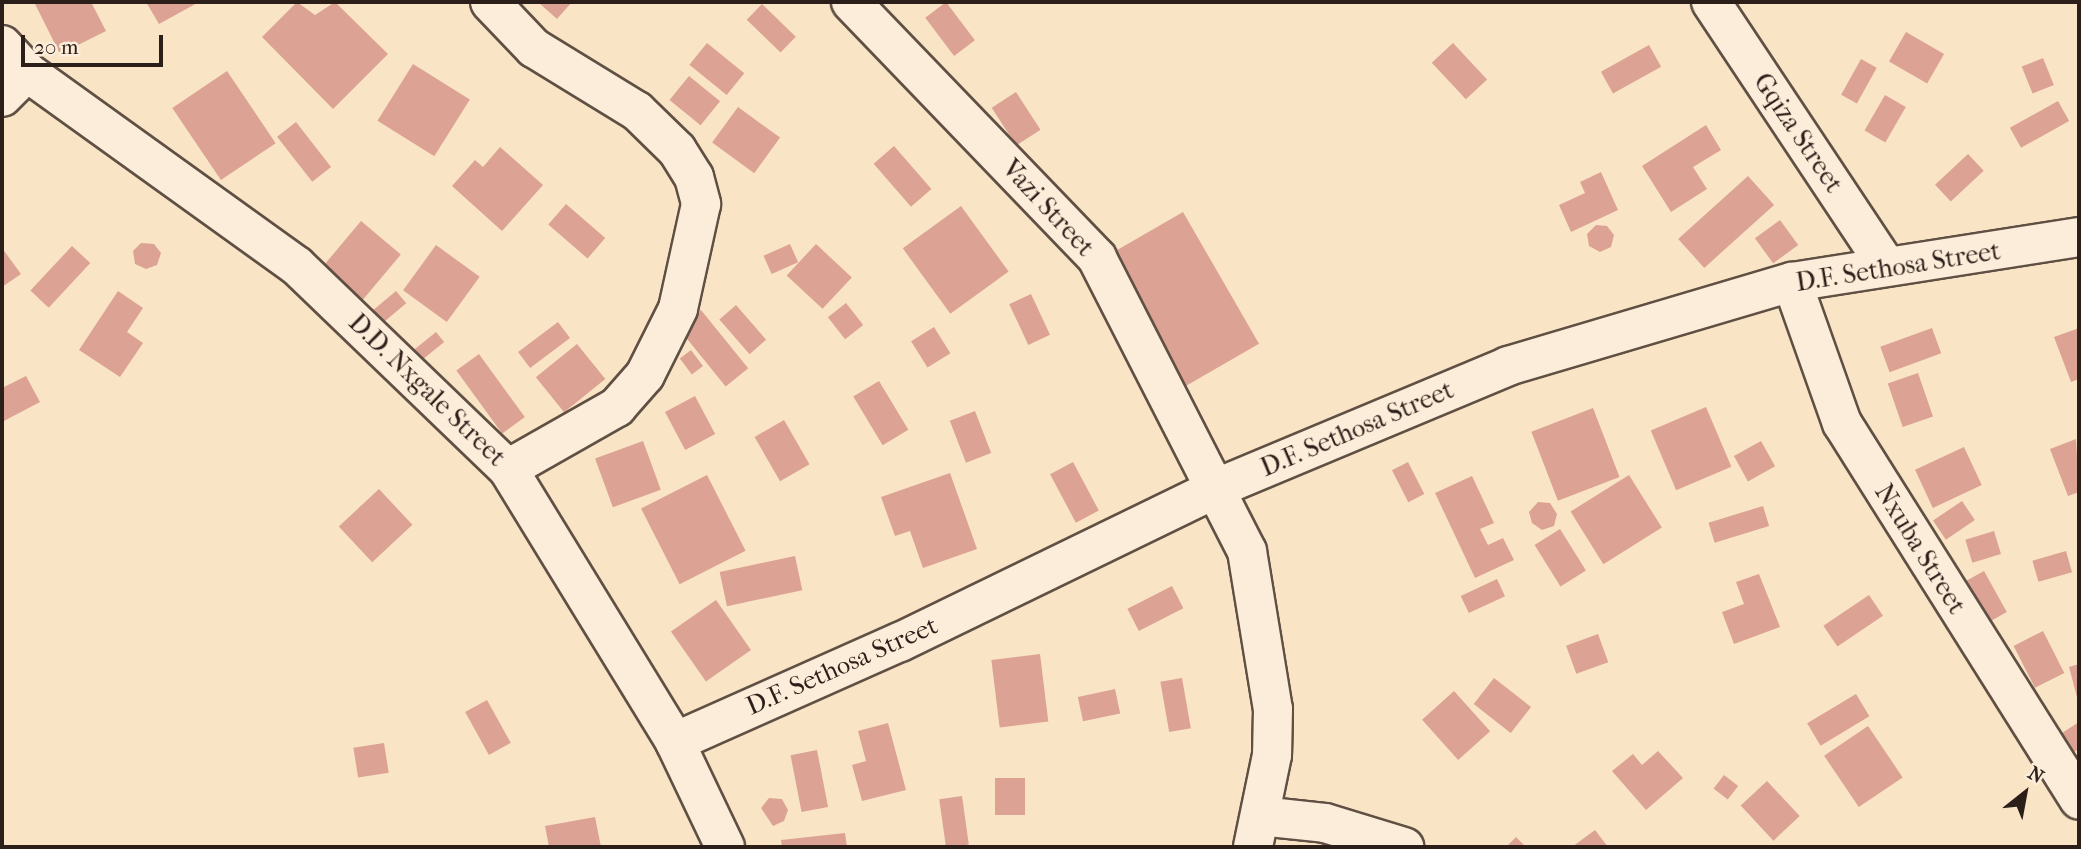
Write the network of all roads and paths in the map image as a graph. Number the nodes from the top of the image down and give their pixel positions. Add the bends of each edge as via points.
1 (490, 2) edge
2 (850, 2) edge
3 (1711, 2) edge
4 (1737, 20) edge
5 (10, 71) edge
6 (2079, 237) edge
7 (1885, 264) junction
8 (1792, 282) junction
9 (509, 469) junction
10 (1217, 488) junction
11 (675, 741) junction
12 (2079, 800) edge
13 (1257, 832) edge
14 (725, 847) edge
15 (1404, 847) edge

1 - 9 street via 534,48 637,111 677,150 694,177 701,204 678,309 645,375 617,407
2 - 10 street, Vazi Street via 1097,258
3 - 4 street, Gqiza Street
4 - 7 street, Gqiza Street
5 - 9 street, D.D. Nxgale Street via 297,266
6 - 7 street, D.F. Sethosa Street
7 - 8 street, D.F. Sethosa Street
8 - 10 street, D.F. Sethosa Street via 1508,366
8 - 12 street, Nxuba Street via 1842,423
9 - 11 street, D.D. Nxgale Street
10 - 11 street, D.F. Sethosa Street via 900,642
10 - 13 street, Vazi Street via 1247,551 1267,642 1272,755
11 - 14 street, D.D. Nxgale Street
13 - 15 street via 1325,823

